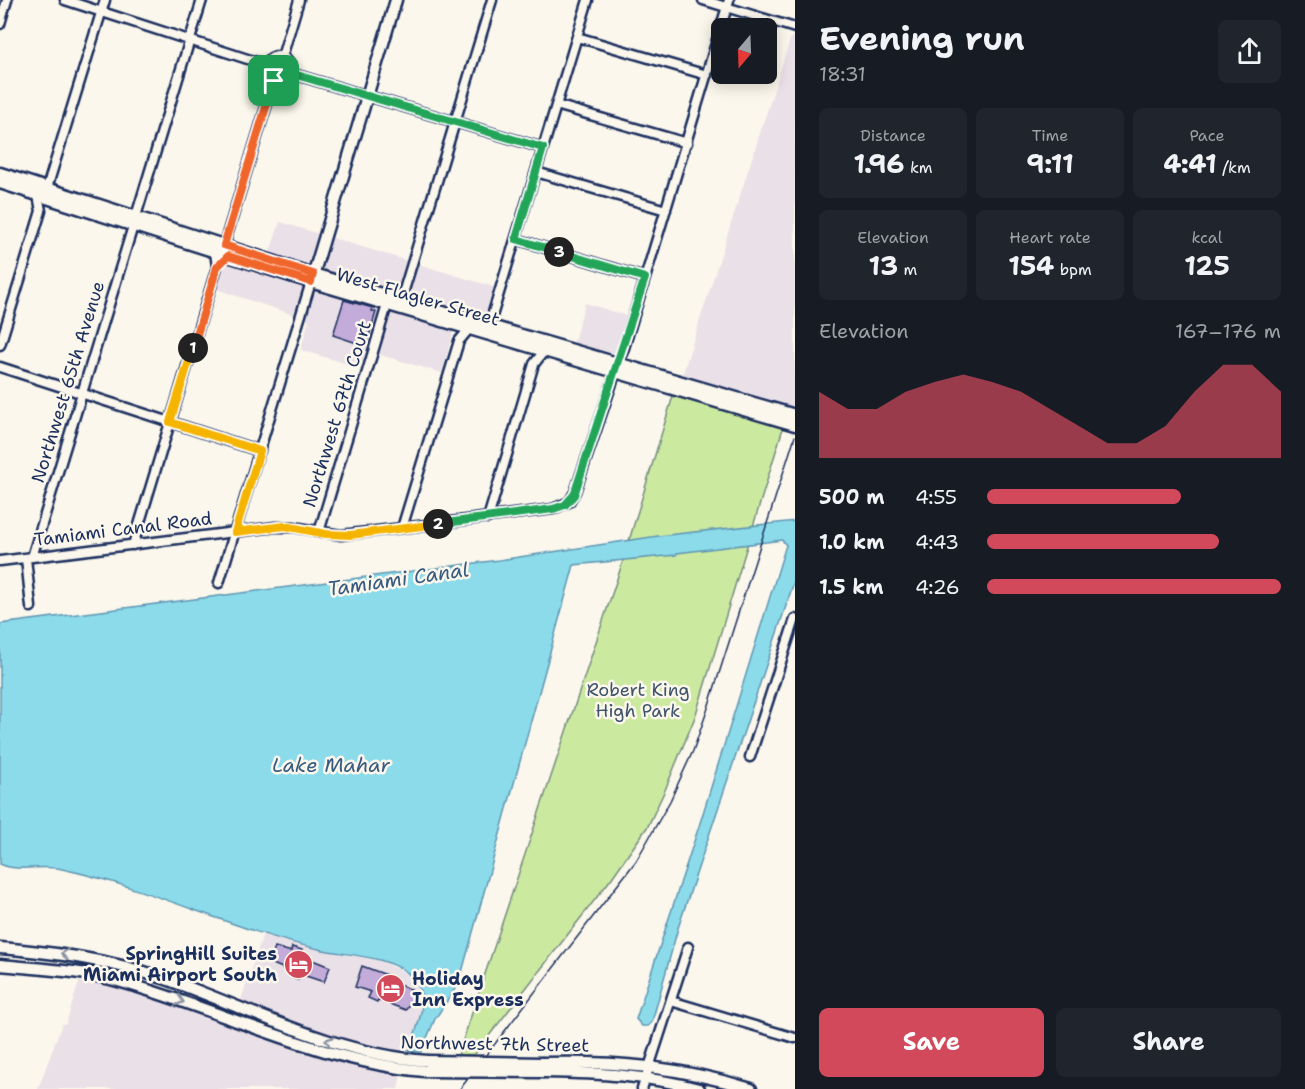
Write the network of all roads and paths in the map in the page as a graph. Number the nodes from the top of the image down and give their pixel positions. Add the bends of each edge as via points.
1 (7, 0) edge
2 (65, 0) edge
3 (105, 0) edge
4 (202, 0) edge
5 (299, 0) edge
6 (396, 0) edge
7 (492, 0) edge
8 (588, 0) edge
9 (703, 0) edge
10 (728, 4) edge
11 (102, 12) junction
12 (0, 24) edge
13 (795, 27) edge
14 (577, 37) junction
15 (189, 40) junction
16 (282, 57) junction
17 (266, 65) junction
18 (290, 73) junction
19 (707, 75) junction
20 (274, 81) junction
21 (366, 97) junction
22 (556, 105) junction
23 (455, 123) junction
24 (687, 143) junction
25 (543, 148) junction
26 (536, 172) junction
27 (0, 173) edge
28 (0, 183) edge
29 (43, 192) junction
30 (52, 199) junction
31 (666, 210) junction
32 (41, 211) junction
33 (134, 221) junction
34 (516, 239) junction
35 (222, 251) junction
36 (312, 278) junction
37 (645, 278) junction
38 (401, 300) junction
39 (387, 305) junction
40 (456, 325) junction
41 (489, 326) junction
42 (469, 329) junction
43 (459, 341) junction
44 (0, 345) edge
45 (532, 348) junction
46 (544, 351) junction
47 (534, 364) junction
48 (0, 368) edge
49 (617, 368) junction
50 (82, 394) junction
51 (733, 401) junction
52 (795, 415) edge
53 (170, 422) junction
54 (795, 425) edge
55 (260, 451) junction
56 (488, 518) junction
57 (402, 528) junction
58 (235, 532) junction
59 (318, 532) junction
60 (133, 545) junction
61 (29, 557) junction
62 (0, 561) edge
63 (219, 584) dead end
64 (32, 607) dead end
65 (795, 618) edge
66 (750, 757) dead end
67 (688, 947) dead end
68 (0, 948) edge
69 (0, 965) edge
70 (671, 1000) junction
71 (795, 1038) edge
72 (650, 1065) junction
73 (425, 1066) junction
74 (544, 1067) junction
75 (646, 1077) junction
76 (642, 1089) edge
77 (699, 1089) edge
78 (751, 1089) edge

1 - 12 street
2 - 11 street
3 - 11 street
4 - 15 street, Northwest 65th Avenue
5 - 16 street
6 - 21 main road
7 - 23 street
8 - 14 street
9 - 10 street
10 - 13 street
10 - 19 street
11 - 15 street
11 - 29 street
14 - 19 street
14 - 22 street
15 - 17 street
15 - 33 street, Northwest 65th Avenue
16 - 17 street via 272,57
16 - 18 street via 290,64
17 - 20 street via 267,75
18 - 20 street via 284,80
18 - 21 street
19 - 24 street
20 - 35 street
21 - 23 street
21 - 36 main road
22 - 24 street
22 - 25 street
23 - 25 street
23 - 38 street
24 - 31 street
25 - 26 street
26 - 31 street
26 - 34 street
27 - 29 main road, West Flagler Street
28 - 29 main road, West Flagler Street
29 - 30 main road, West Flagler Street
29 - 32 street
29 - 33 main road, West Flagler Street
30 - 32 street
30 - 33 main road, West Flagler Street
31 - 37 street
32 - 44 street
33 - 35 main road, West Flagler Street
33 - 50 street, Northwest 65th Avenue
34 - 37 street
34 - 41 street
35 - 36 main road, West Flagler Street
35 - 53 street
36 - 38 main road, West Flagler Street
36 - 39 main road, West Flagler Street
36 - 55 street
37 - 49 street
38 - 41 main road, West Flagler Street
39 - 40 main road, West Flagler Street
39 - 59 street, Northwest 67th Court
40 - 42 main road, West Flagler Street
40 - 43 street
41 - 49 main road, West Flagler Street
42 - 43 street
42 - 45 main road, West Flagler Street
43 - 57 street
45 - 46 main road, West Flagler Street
45 - 47 street
46 - 47 street
46 - 49 main road, West Flagler Street
47 - 56 street
48 - 50 street
49 - 51 main road, West Flagler Street
49 - 56 street, Tamiami Canal Road via 576,492 569,502 553,509
50 - 53 street
50 - 61 street, Northwest 65th Avenue
51 - 52 main road, West Flagler Street
51 - 54 main road, West Flagler Street
53 - 55 street
53 - 60 street
55 - 58 street
56 - 57 street, Tamiami Canal Road
57 - 59 street, Tamiami Canal Road via 350,535
58 - 59 street, Tamiami Canal Road via 285,526
58 - 60 street, Tamiami Canal Road
58 - 63 street
60 - 61 street, Tamiami Canal Road
61 - 62 street, Tamiami Canal Road
61 - 64 street, Northwest 65th Avenue
65 - 66 street
67 - 70 street
73 -> 68 main road, Northwest 7th Street via 357,1050 165,979 107,962
69 -> 73 main road, Northwest 7th Street via 108,978 338,1055 383,1066
70 - 71 street
70 - 72 street
72 - 74 main road, Northwest 7th Street
72 - 75 street
72 - 78 main road, Northwest 7th Street
73 - 74 main road, Northwest 7th Street, bridge
74 - 75 main road, Northwest 7th Street
75 - 76 street
75 - 77 main road, Northwest 7th Street

